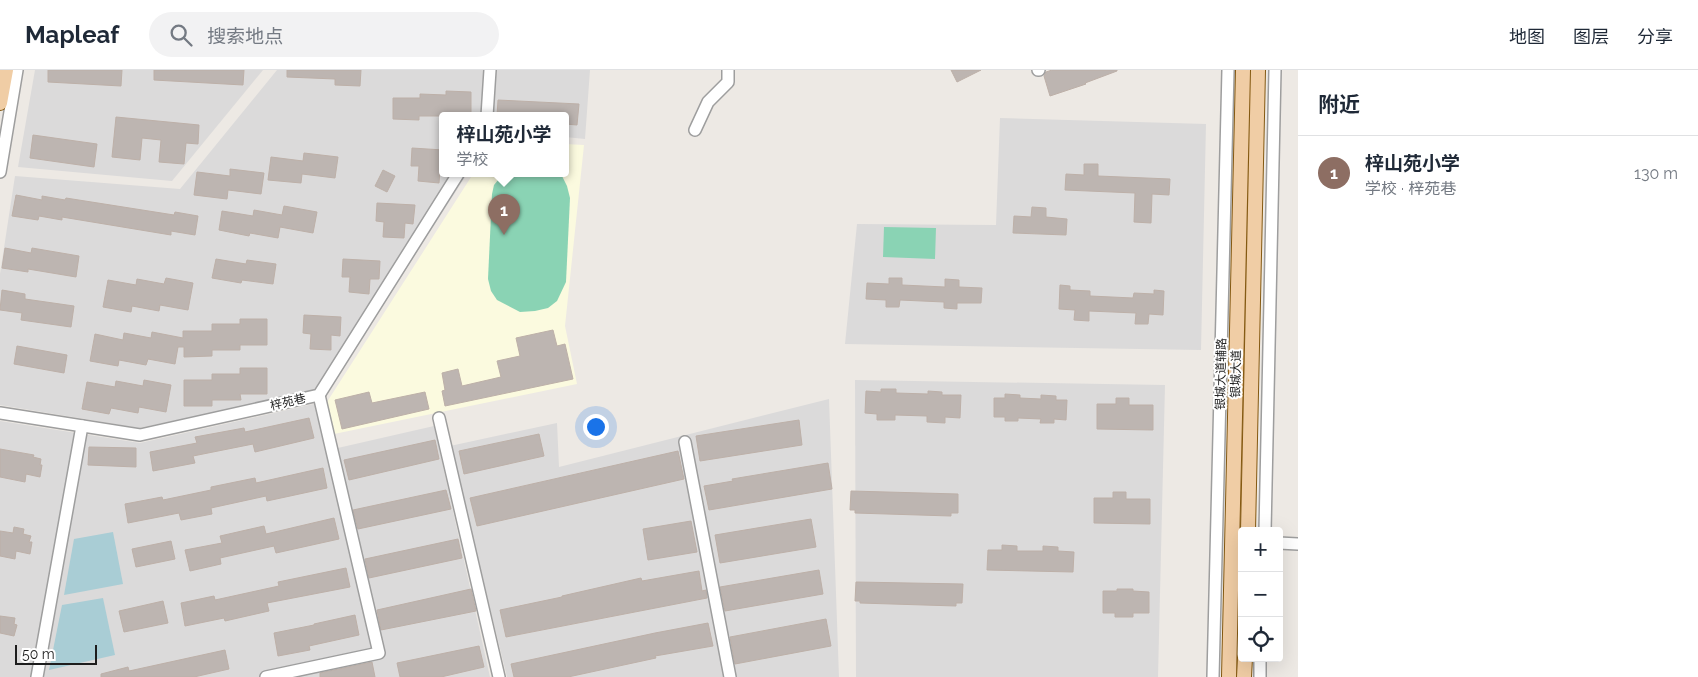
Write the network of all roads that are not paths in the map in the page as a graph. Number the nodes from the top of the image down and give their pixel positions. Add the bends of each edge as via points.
1 (6, 70) edge
2 (17, 70) edge
3 (490, 70) edge
4 (728, 70) edge
5 (1228, 70) edge
6 (1243, 70) edge
7 (1258, 70) edge
8 (1275, 70) edge
9 (0, 104) edge
10 (487, 112) edge
11 (695, 130) dead end
12 (0, 172) edge
13 (456, 177) edge
14 (319, 395) junction
15 (0, 413) edge
16 (439, 418) dead end
17 (82, 426) junction
18 (685, 442) dead end
19 (1248, 527) edge
20 (1265, 527) edge
21 (1283, 543) edge
22 (1298, 544) edge
23 (1244, 662) edge
24 (1260, 662) edge
25 (37, 677) edge
26 (266, 677) edge
27 (499, 677) edge
28 (730, 677) edge
29 (1213, 677) edge
30 (1229, 677) edge
31 (1244, 677) edge
32 (1260, 677) edge

1 - 9 main road
2 - 12 street
3 - 10 street
4 - 11 street via 728,82 708,102
5 - 29 street, 银城大道辅路
6 - 30 main road, 银城大道
7 - 19 main road, 银城大道
8 - 20 street
13 - 14 street, 梓苑巷
14 - 17 street, 梓苑巷 via 140,435
14 - 26 street via 379,653
15 - 17 street, 梓苑巷
16 - 27 street
17 - 25 street
18 - 28 street
21 - 22 street
23 - 31 main road
24 - 32 street

